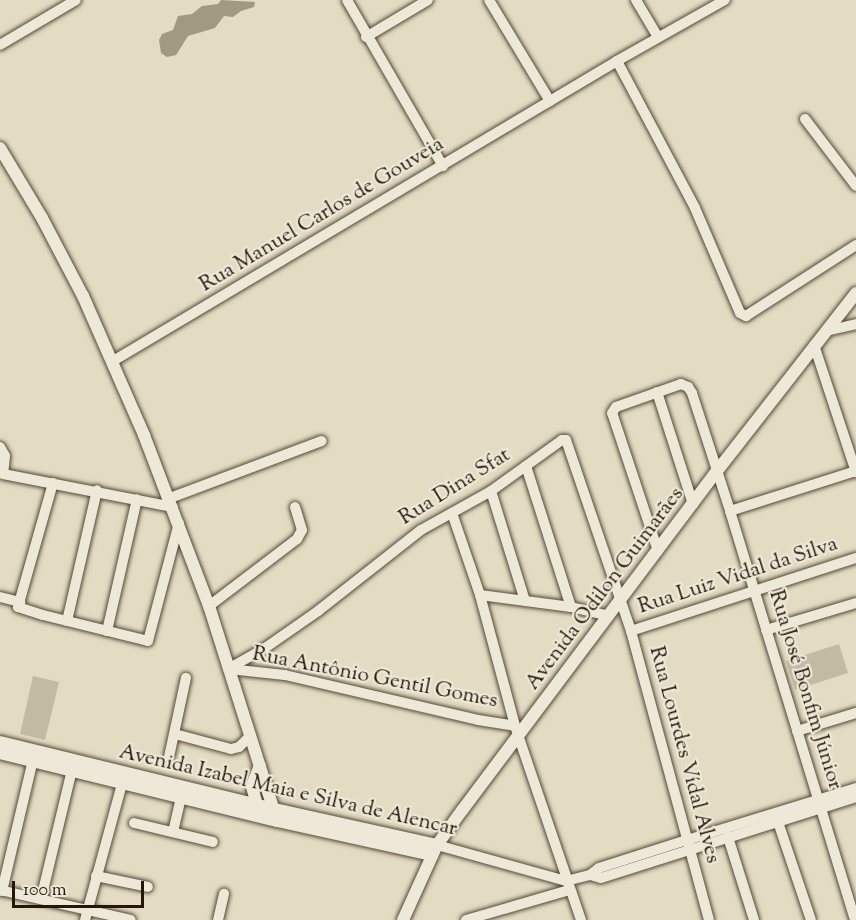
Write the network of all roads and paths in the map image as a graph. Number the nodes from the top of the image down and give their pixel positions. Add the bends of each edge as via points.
1 (76, 0) edge
2 (347, 0) edge
3 (428, 0) edge
4 (489, 0) edge
5 (636, 0) edge
6 (724, 0) edge
7 (58, 5) edge
8 (366, 37) junction
9 (657, 37) junction
10 (0, 45) edge
11 (616, 61) junction
12 (550, 101) junction
13 (805, 119) dead end
14 (0, 148) edge
15 (443, 166) junction
16 (856, 186) edge
17 (856, 245) edge
18 (856, 293) edge
19 (856, 324) edge
20 (826, 331) junction
21 (814, 345) junction
22 (113, 361) junction
23 (657, 392) junction
24 (322, 441) dead end
25 (0, 447) edge
26 (526, 466) junction
27 (717, 471) junction
28 (856, 471) edge
29 (53, 483) junction
30 (97, 490) junction
31 (491, 491) junction
32 (137, 499) junction
33 (171, 502) junction
34 (693, 504) junction
35 (295, 507) dead end
36 (730, 511) junction
37 (452, 513) junction
38 (179, 522) junction
39 (658, 551) junction
40 (856, 558) edge
41 (754, 589) junction
42 (480, 595) junction
43 (0, 597) edge
44 (525, 601) junction
45 (621, 601) junction
46 (20, 602) junction
47 (856, 603) edge
48 (209, 606) junction
49 (571, 607) junction
50 (609, 616) junction
51 (67, 621) junction
52 (766, 630) junction
53 (107, 631) junction
54 (631, 631) junction
55 (228, 669) junction
56 (186, 678) dead end
57 (856, 713) edge
58 (517, 731) junction
59 (797, 731) junction
60 (175, 734) junction
61 (250, 736) junction
62 (0, 742) edge
63 (0, 753) edge
64 (169, 757) dead end
65 (33, 760) junction
66 (60, 761) junction
67 (260, 765) junction
68 (72, 770) junction
69 (124, 777) junction
70 (856, 788) edge
71 (181, 797) junction
72 (856, 797) edge
73 (255, 804) junction
74 (819, 804) junction
75 (275, 815) junction
76 (261, 817) junction
77 (778, 822) junction
78 (134, 823) dead end
79 (173, 832) junction
80 (728, 837) junction
81 (213, 842) dead end
82 (689, 844) junction
83 (435, 850) junction
84 (96, 876) junction
85 (568, 885) junction
86 (147, 887) dead end
87 (1, 890) edge
88 (224, 894) dead end
89 (41, 899) junction
90 (86, 915) edge
91 (131, 920) edge
92 (218, 920) edge
93 (404, 920) edge
94 (466, 920) edge
95 (581, 920) edge
96 (709, 920) edge
97 (754, 920) edge
98 (811, 920) edge
99 (855, 920) edge

1 - 7 street
2 - 8 street
3 - 8 street
4 - 12 street
5 - 9 street
6 - 9 street, Rua Manuel Carlos de Gouveia
7 - 10 street
8 - 15 street
9 - 11 street, Rua Manuel Carlos de Gouveia
11 - 12 street, Rua Manuel Carlos de Gouveia
11 - 17 street via 695,208 743,315
12 - 15 street, Rua Manuel Carlos de Gouveia
13 - 16 street
14 - 22 street via 64,259
15 - 22 street, Rua Manuel Carlos de Gouveia
18 - 20 street, Avenida Odilon Guimarães
19 - 20 street
20 - 21 street, Avenida Odilon Guimarães
21 - 27 street, Avenida Odilon Guimarães
21 - 28 street
22 - 33 street
23 - 27 street, Rua José Bonfim Júnior via 679,384 692,393
23 - 34 street
23 - 39 street via 616,407 612,417
24 - 33 street
25 - 29 street via 5,456 3,474
26 - 31 street, Rua Dina Sfat
26 - 45 street, Rua Dina Sfat via 562,440 568,443
26 - 49 street
27 - 34 street, Avenida Odilon Guimarães
27 - 36 street, Rua José Bonfim Júnior
28 - 36 street
29 - 30 street
29 - 46 street
30 - 32 street
30 - 51 street
31 - 37 street, Rua Dina Sfat
31 - 44 street
32 - 33 street
32 - 53 street
33 - 38 street
34 - 39 street, Avenida Odilon Guimarães
35 - 48 street via 302,530 297,539
36 - 41 street, Rua José Bonfim Júnior
37 - 42 street
37 - 55 street, Rua Dina Sfat via 420,530 318,611
38 - 48 street
38 - 53 street via 148,641
39 - 45 street, Avenida Odilon Guimarães
40 - 41 street, Rua Luiz Vidal da Silva
41 - 52 street, Rua José Bonfim Júnior
41 - 54 street, Rua Luiz Vidal da Silva
42 - 44 street
42 - 58 street
43 - 46 street
44 - 49 street
45 - 50 street, Avenida Odilon Guimarães
45 - 54 street, Rua Lourdes Vídal Alves
46 - 51 street via 18,608
47 - 52 street
48 - 55 street
49 - 50 street
50 - 58 street, Avenida Odilon Guimarães
51 - 53 street
52 - 59 street, Rua José Bonfim Júnior
54 - 82 street, Rua Lourdes Vídal Alves
55 - 58 street, Rua Antônio Gentil Gomes via 285,675
55 - 61 street
56 - 60 street
57 - 59 street
58 - 83 street, Avenida Odilon Guimarães
58 - 85 street
59 - 74 street, Rua José Bonfim Júnior
60 - 61 street via 231,749
60 - 64 street
61 - 67 street
62 - 66 street, Avenida Izabel Maia e Silva de Alencar
63 - 65 street, Avenida Izabel Maia e Silva de Alencar
65 - 66 street, Avenida Izabel Maia e Silva de Alencar
65 - 87 street
66 - 68 street, Avenida Izabel Maia e Silva de Alencar
66 - 69 street, Avenida Izabel Maia e Silva de Alencar
67 - 73 street via 252,786
67 - 75 street
68 - 69 street, Avenida Izabel Maia e Silva de Alencar
68 - 89 street
69 - 71 street, Avenida Izabel Maia e Silva de Alencar
69 - 73 street, Avenida Izabel Maia e Silva de Alencar
69 - 84 street
70 - 74 street
71 - 76 street, Avenida Izabel Maia e Silva de Alencar
71 - 79 street
72 - 74 street
73 - 75 street, Avenida Izabel Maia e Silva de Alencar
73 - 76 street
74 - 77 street
74 - 82 street
74 - 99 street, Rua José Bonfim Júnior
75 - 76 street, Avenida Izabel Maia e Silva de Alencar
75 - 83 street, Avenida Izabel Maia e Silva de Alencar
77 - 80 street
77 - 98 street
78 - 79 street
79 - 81 street
80 - 82 street
80 - 97 street
82 - 85 street via 599,868
82 - 96 street, Rua Lourdes Vídal Alves
83 - 85 street, Avenida Izabel Maia e Silva de Alencar
83 - 93 street, Avenida Odilon Guimarães
84 - 86 street
84 - 90 street
85 - 94 street
85 - 95 street
87 - 89 street
88 - 92 street
89 - 90 street
90 - 91 street

